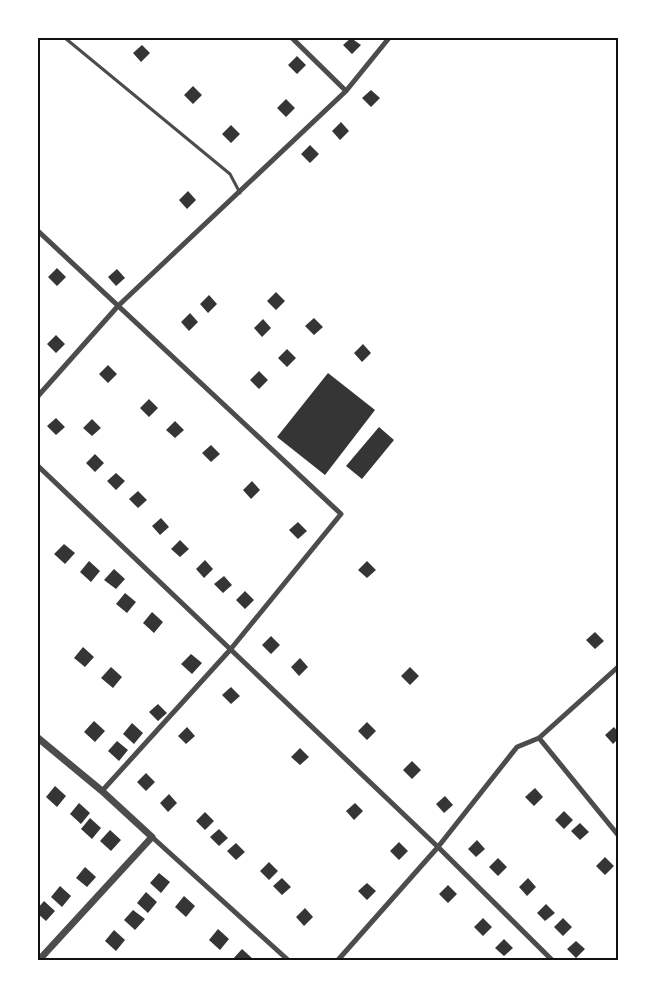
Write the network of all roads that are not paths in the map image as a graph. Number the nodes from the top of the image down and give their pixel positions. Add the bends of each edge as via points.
1 (65, 38) edge
2 (292, 38) edge
3 (389, 38) edge
4 (346, 91) junction
5 (240, 194) junction
6 (38, 231) edge
7 (118, 306) junction
8 (38, 396) edge
9 (38, 466) edge
10 (230, 650) junction
11 (618, 668) edge
12 (38, 738) edge
13 (539, 738) junction
14 (102, 791) junction
15 (618, 835) edge
16 (152, 837) junction
17 (438, 847) junction
18 (39, 960) edge
19 (288, 960) edge
20 (338, 960) edge
21 (552, 960) edge

1 - 5 lane via 230,174
2 - 4 street
3 - 4 street
4 - 5 street
5 - 7 street
6 - 7 street
7 - 8 street
7 - 10 street via 341,514
9 - 10 street
10 - 14 street
10 - 17 street
11 - 13 street
12 - 14 street
13 - 15 street
13 - 17 street via 517,747
14 - 16 street
16 - 18 street
16 - 19 street
17 - 20 street
17 - 21 street

